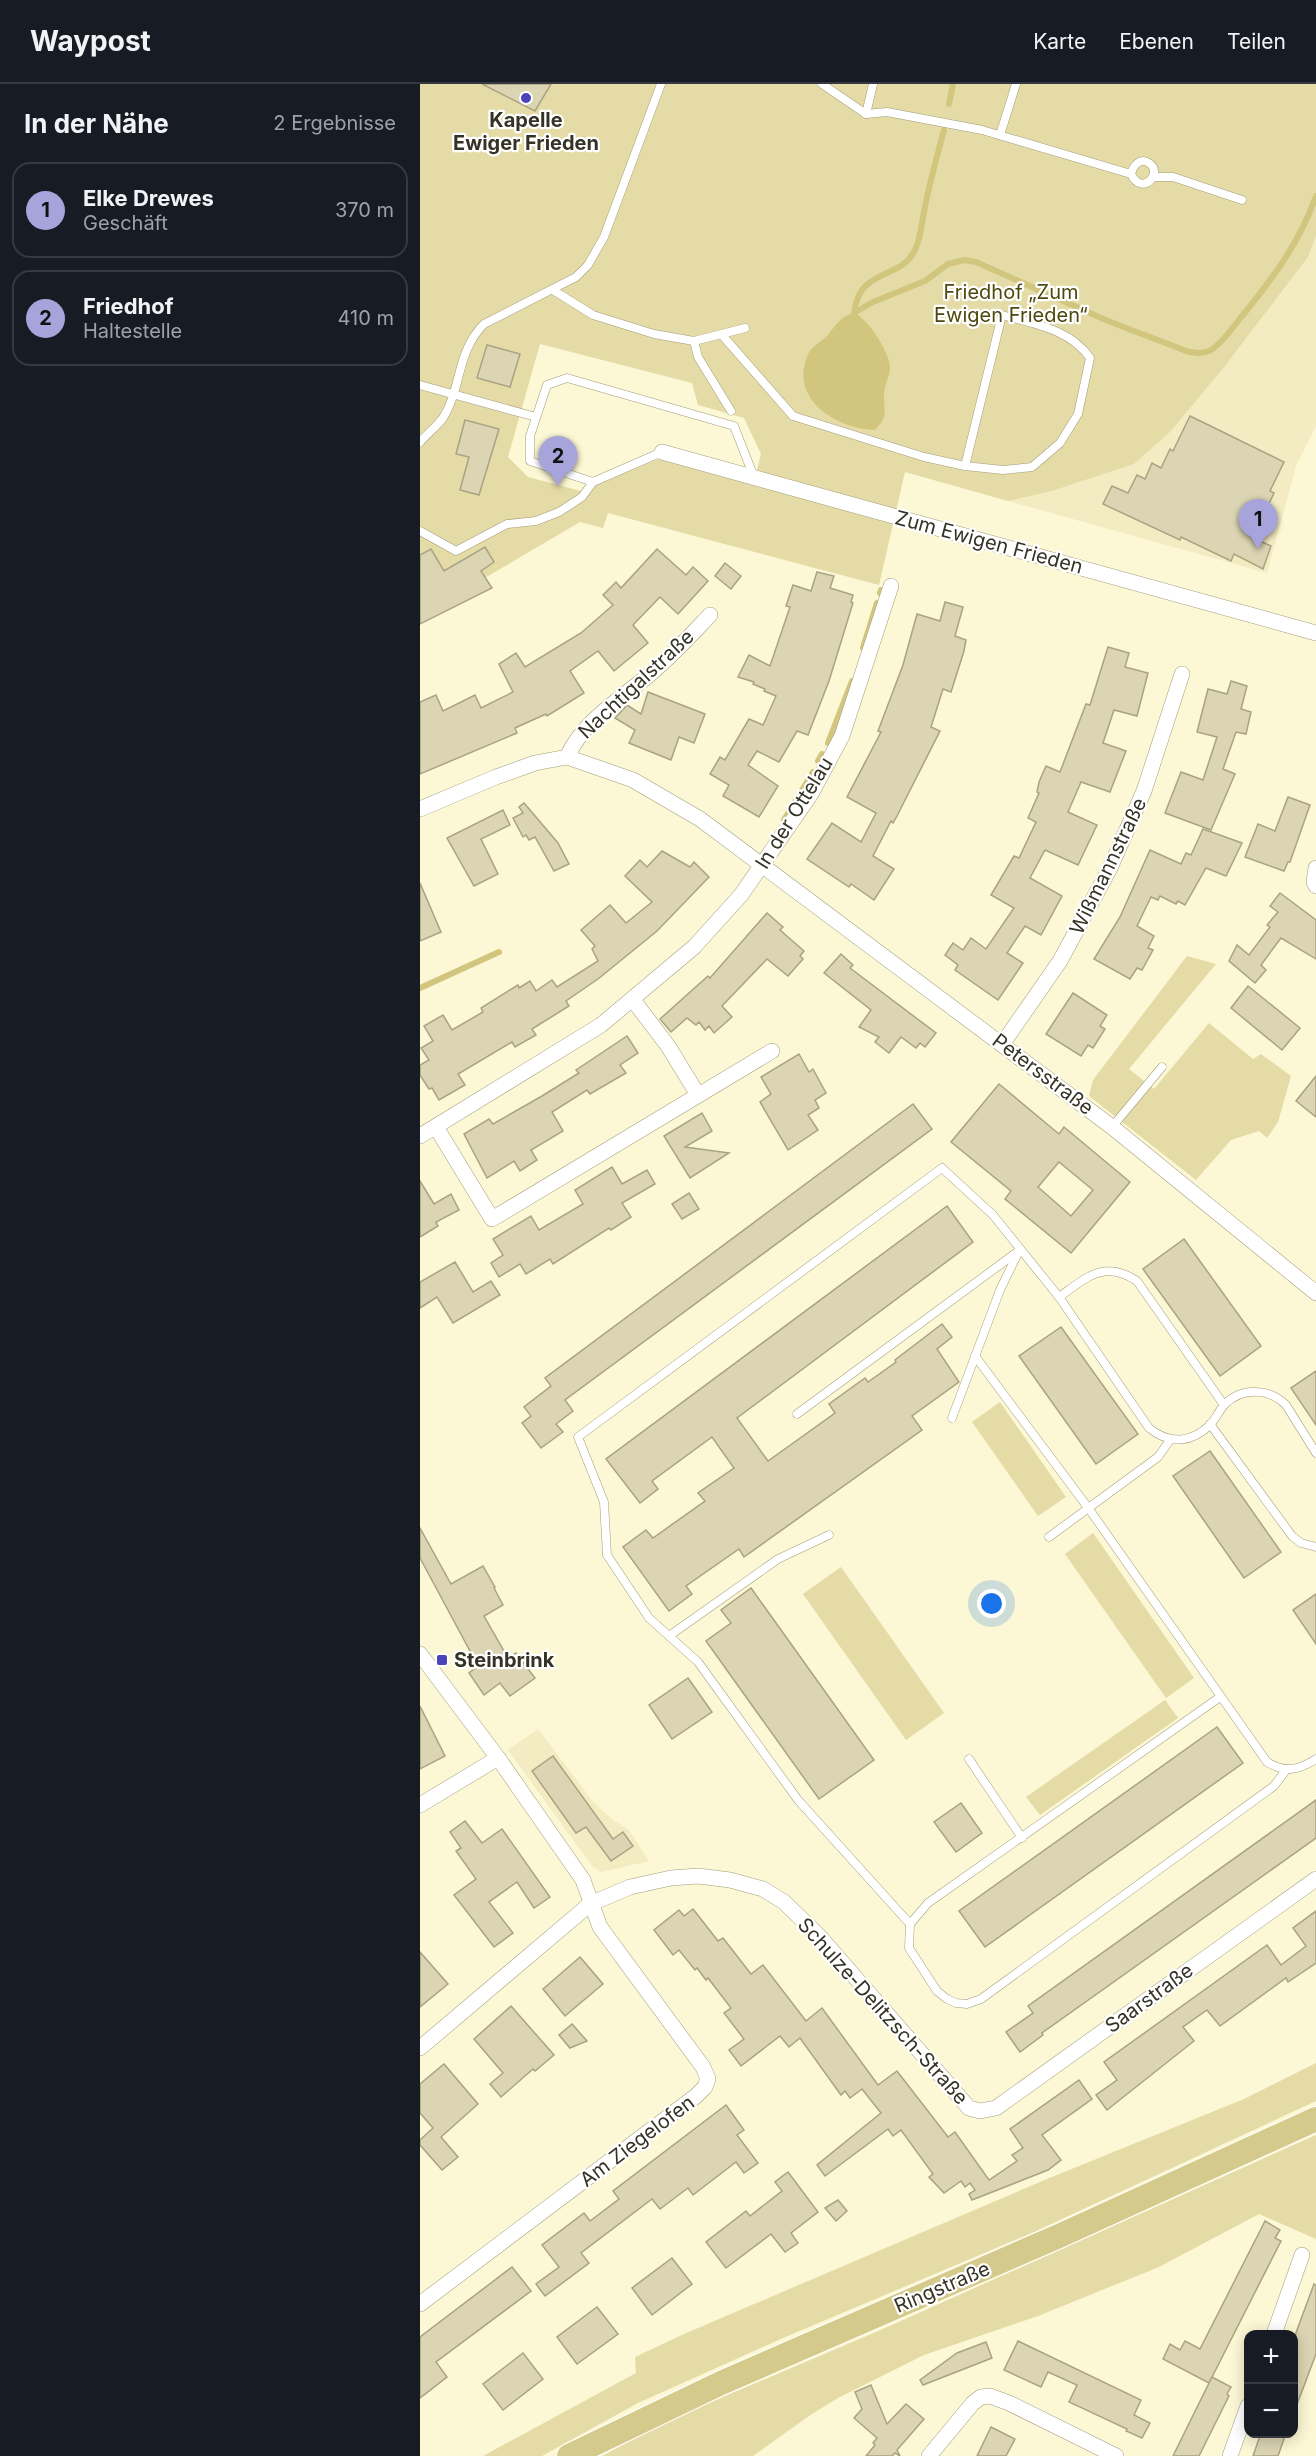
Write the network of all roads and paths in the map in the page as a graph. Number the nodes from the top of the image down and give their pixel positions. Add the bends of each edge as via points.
1 (661, 84) edge
2 (822, 84) edge
3 (873, 84) edge
4 (1016, 84) edge
5 (866, 114) junction
6 (1000, 135) junction
7 (1131, 174) junction
8 (1154, 177) junction
9 (1242, 200) dead end
10 (553, 290) junction
11 (745, 328) dead end
12 (722, 335) junction
13 (694, 341) junction
14 (420, 385) edge
15 (452, 394) junction
16 (731, 411) dead end
17 (536, 417) junction
18 (420, 442) edge
19 (662, 452) joint
20 (965, 466) junction
21 (754, 478) junction
22 (593, 482) junction
23 (420, 531) edge
24 (891, 586) dead end
25 (710, 615) dead end
26 (1316, 633) edge
27 (1182, 674) dead end
28 (567, 757) junction
29 (420, 809) edge
30 (762, 866) junction
31 (1316, 868) edge
32 (1316, 886) edge
33 (633, 1000) junction
34 (1003, 1043) junction
35 (772, 1051) dead end
36 (1162, 1067) dead end
37 (698, 1095) junction
38 (436, 1127) junction
39 (1112, 1127) junction
40 (420, 1136) edge
41 (1020, 1250) junction
42 (1316, 1293) edge
43 (1059, 1298) junction
44 (975, 1356) junction
45 (1224, 1405) junction
46 (797, 1414) dead end
47 (952, 1418) dead end
48 (1210, 1424) junction
49 (1170, 1440) junction
50 (1316, 1453) edge
51 (1089, 1509) junction
52 (829, 1535) dead end
53 (1049, 1538) dead end
54 (1316, 1547) edge
55 (669, 1636) junction
56 (420, 1654) edge
57 (1220, 1697) junction
58 (498, 1758) junction
59 (1316, 1759) edge
60 (969, 1760) dead end
61 (1286, 1770) junction
62 (420, 1805) edge
63 (1022, 1838) junction
64 (1316, 1879) edge
65 (590, 1904) junction
66 (910, 1924) junction
67 (420, 2048) edge
68 (980, 2111) joint
69 (1316, 2119) edge
70 (1302, 2255) dead end
71 (420, 2304) edge
72 (1275, 2330) edge
73 (1244, 2417) edge
74 (569, 2456) edge
75 (929, 2456) edge
76 (1116, 2456) edge
77 (1230, 2456) edge

1 - 10 lane via 604,237 588,265
2 - 5 lane
3 - 5 lane
4 - 6 lane
5 - 6 lane via 887,112
6 - 7 lane
7 - 8 lane via 1141,184
7 - 8 lane via 1138,162 1145,161 1151,164
8 - 9 lane via 1173,177
10 - 13 lane via 593,315 654,334
10 - 15 lane via 483,324 462,359
11 - 12 lane
12 - 13 lane
12 - 20 lane via 793,416 924,458
13 - 16 lane via 698,357
14 - 15 lane
15 - 17 lane
15 - 18 lane via 442,418
17 - 21 lane via 547,385 567,378 734,426
17 - 22 lane via 530,461
19 - 21 street, Zum Ewigen Frieden
19 - 22 lane
20 - 20 lane via 1002,315 1053,329 1081,345 1090,358 1078,414 1060,443 1032,467 1003,470
21 - 26 street, Zum Ewigen Frieden
22 - 23 lane via 582,497 559,512 536,521 507,524 456,551
24 - 30 street, In der Ottelau via 842,736 811,794
25 - 28 street, Nachtigalstraße via 645,678 601,713 576,739
27 - 34 street, Wißmannstraße via 1144,791 1110,868 1060,961
28 - 29 street, Nachtigalstraße via 506,773
28 - 30 street, Nachtigalstraße via 633,780 663,796
30 - 33 street, In der Ottelau via 694,947
30 - 34 street, Petersstraße
31 - 32 street
33 - 37 street
33 - 38 street, In der Ottelau via 601,1025
34 - 39 street, Petersstraße
35 - 37 street
36 - 39 lane
37 - 38 street via 492,1219
38 - 40 street, In der Ottelau
39 - 42 street, Petersstraße
41 - 43 lane
41 - 44 lane
41 - 46 lane
41 - 55 lane via 993,1215 942,1168 578,1437 604,1502 607,1555 650,1618
43 - 45 lane via 1099,1271 1127,1274 1137,1281
43 - 49 lane via 1149,1428
44 - 47 lane
44 - 51 lane
45 - 48 lane
45 - 50 lane via 1249,1392 1273,1395 1286,1406
48 - 49 lane via 1185,1440
48 - 54 lane via 1292,1536
49 - 51 lane via 1158,1456
51 - 53 lane
51 - 57 lane
52 - 55 lane via 778,1559
55 - 66 lane via 698,1662 798,1800
56 - 58 street
57 - 61 lane via 1267,1762
57 - 63 lane
58 - 62 street
58 - 65 street via 583,1880
59 - 61 lane via 1299,1769
60 - 63 lane
61 - 66 lane via 1274,1786 981,1999 956,2003 937,1991 909,1948
63 - 66 lane via 928,1903
64 - 68 street, Saarstraße via 996,2108
65 - 67 street, Schulze-Delitzsch-Straße
65 - 68 street, Schulze-Delitzsch-Straße via 630,1887 671,1878 698,1876 763,1889 784,1902 820,1937 955,2094 969,2108
65 - 71 street, Am Ziegelofen via 600,1928 703,2067 708,2079 705,2087
69 - 74 main road, Ringstraße via 721,2383
70 - 72 street
73 - 77 street
75 - 76 street via 973,2403 990,2396

